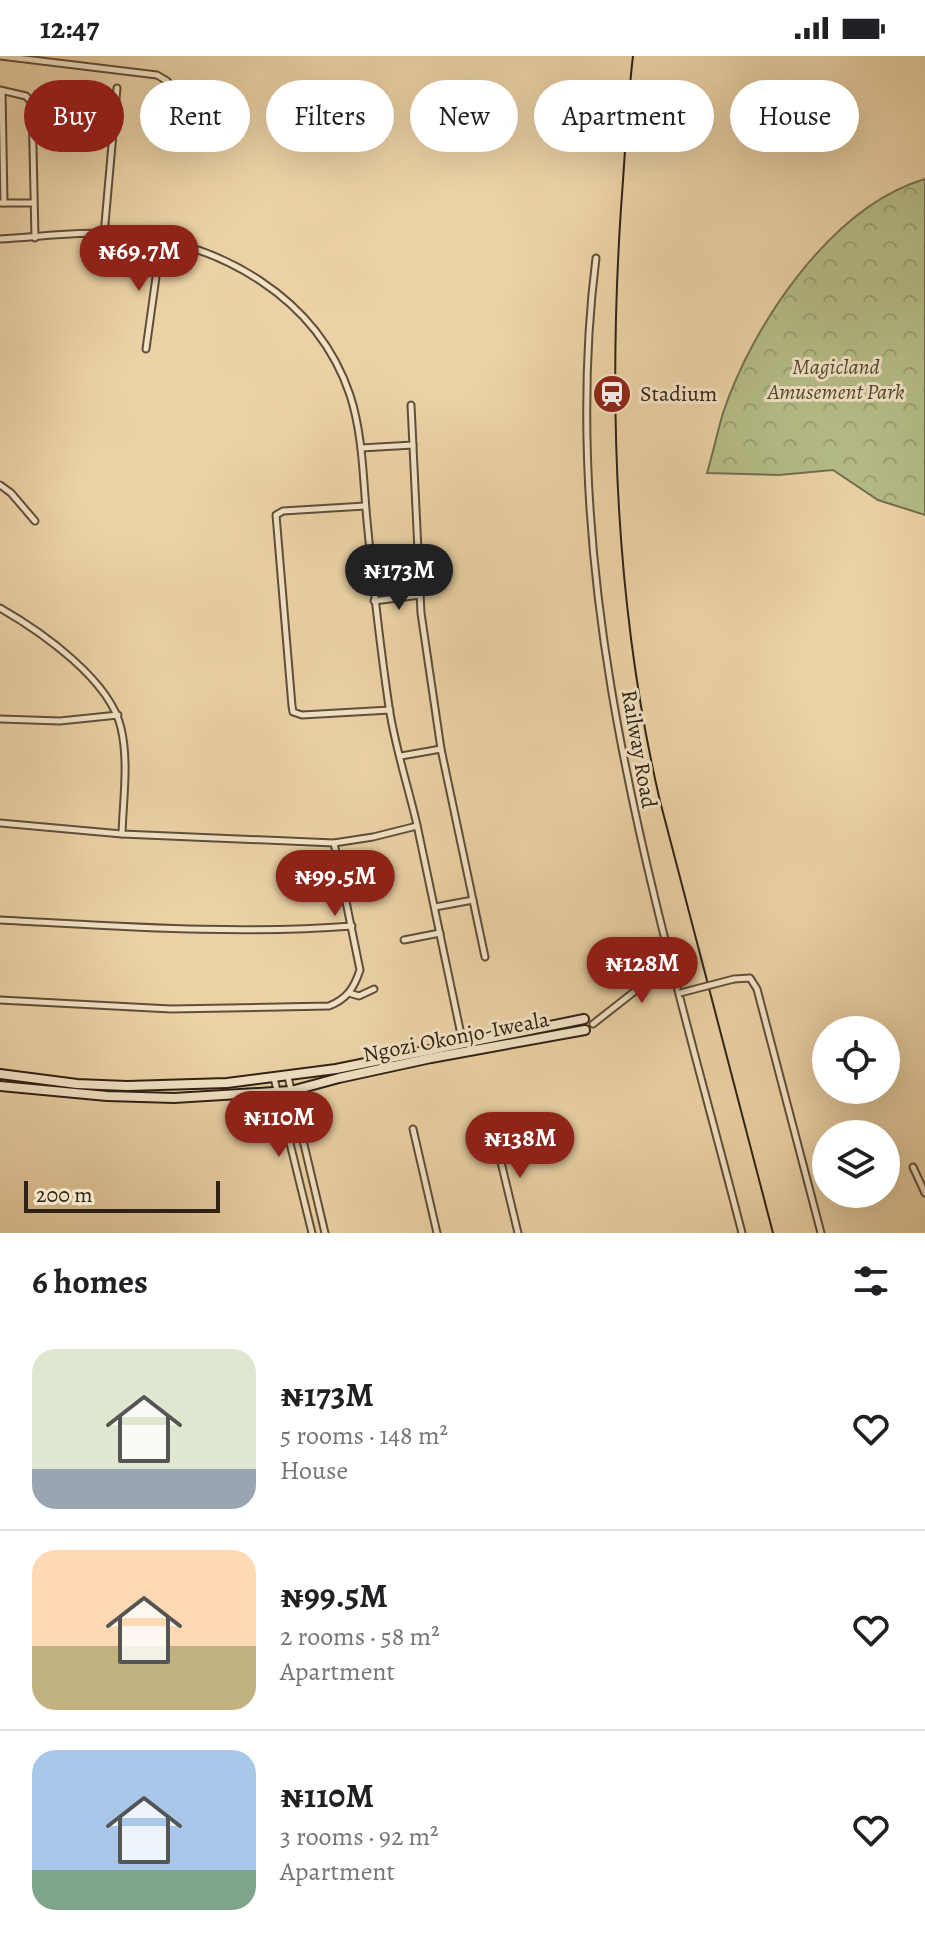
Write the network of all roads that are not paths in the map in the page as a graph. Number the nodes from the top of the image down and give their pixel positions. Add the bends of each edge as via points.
1 (0, 56) edge
2 (165, 80) edge
3 (1, 90) edge
4 (111, 152) edge
5 (2, 203) edge
6 (33, 203) junction
7 (104, 235) junction
8 (35, 238) junction
9 (0, 239) edge
10 (161, 241) junction
11 (596, 258) dead end
12 (146, 349) dead end
13 (411, 405) dead end
14 (413, 445) junction
15 (361, 448) junction
16 (0, 485) edge
17 (365, 506) junction
18 (35, 521) dead end
19 (420, 595) junction
20 (374, 601) junction
21 (0, 608) edge
22 (390, 710) junction
23 (118, 715) junction
24 (0, 719) edge
25 (441, 749) junction
26 (401, 756) junction
27 (0, 823) edge
28 (417, 826) junction
29 (122, 834) junction
30 (334, 843) junction
31 (473, 900) junction
32 (435, 907) junction
33 (0, 920) edge
34 (352, 926) junction
35 (440, 933) junction
36 (404, 940) dead end
37 (485, 957) dead end
38 (672, 962) junction
39 (374, 989) dead end
40 (349, 993) junction
41 (680, 993) junction
42 (0, 1000) edge
43 (584, 1019) joint
44 (593, 1024) junction
45 (585, 1030) joint
46 (463, 1042) junction
47 (465, 1053) junction
48 (0, 1074) edge
49 (288, 1077) junction
50 (274, 1078) junction
51 (0, 1086) edge
52 (291, 1091) junction
53 (278, 1092) junction
54 (413, 1129) dead end
55 (494, 1133) dead end
56 (913, 1167) dead end
57 (925, 1193) edge
58 (312, 1233) edge
59 (325, 1233) edge
60 (437, 1233) edge
61 (518, 1233) edge
62 (742, 1233) edge
63 (821, 1233) edge

1 - 2 street
3 - 5 street
3 - 6 street via 26,96 32,103
4 - 7 street
5 - 6 street
6 - 8 street
7 - 8 street
7 - 10 street
8 - 9 street
10 - 12 street
10 - 15 street via 218,257 287,299 332,357 350,395
11 - 38 street, Railway Road via 587,354 591,534 617,724 637,829
13 - 14 street
14 - 15 street
14 - 19 street
15 - 17 street
16 - 18 street
17 - 20 street
17 - 22 street via 276,515 292,706 302,715
19 - 20 street
19 - 25 street
20 - 22 street
21 - 23 street via 91,676
22 - 26 street
23 - 24 street via 60,721
23 - 29 street via 125,766
25 - 26 street
25 - 31 street
26 - 28 street
27 - 29 street
28 - 30 street
28 - 32 street
29 - 30 street
30 - 34 street
31 - 32 street
31 - 37 street
32 - 35 street
33 - 34 street via 206,931
34 - 40 street via 360,970
35 - 36 street
35 - 46 street
38 - 41 street, Railway Road
38 - 44 street
39 - 40 street via 359,996
40 - 42 street via 329,1006 254,1008
41 - 62 street, Railway Road
41 - 63 street, bridge via 750,978 757,989
43 - 44 street
43 - 46 street, Ngozi Okonjo-Iweala
44 - 45 street
45 - 47 street, Ngozi Okonjo-Iweala
46 - 47 street
46 - 49 street, Ngozi Okonjo-Iweala
47 - 52 street, Ngozi Okonjo-Iweala
48 - 50 street, Ngozi Okonjo-Iweala via 127,1086
49 - 50 street, Ngozi Okonjo-Iweala
49 - 52 street
50 - 53 street
51 - 53 street, Ngozi Okonjo-Iweala via 174,1098
52 - 53 street, Ngozi Okonjo-Iweala
52 - 59 street
53 - 58 street
54 - 60 street
55 - 61 street
56 - 57 street

